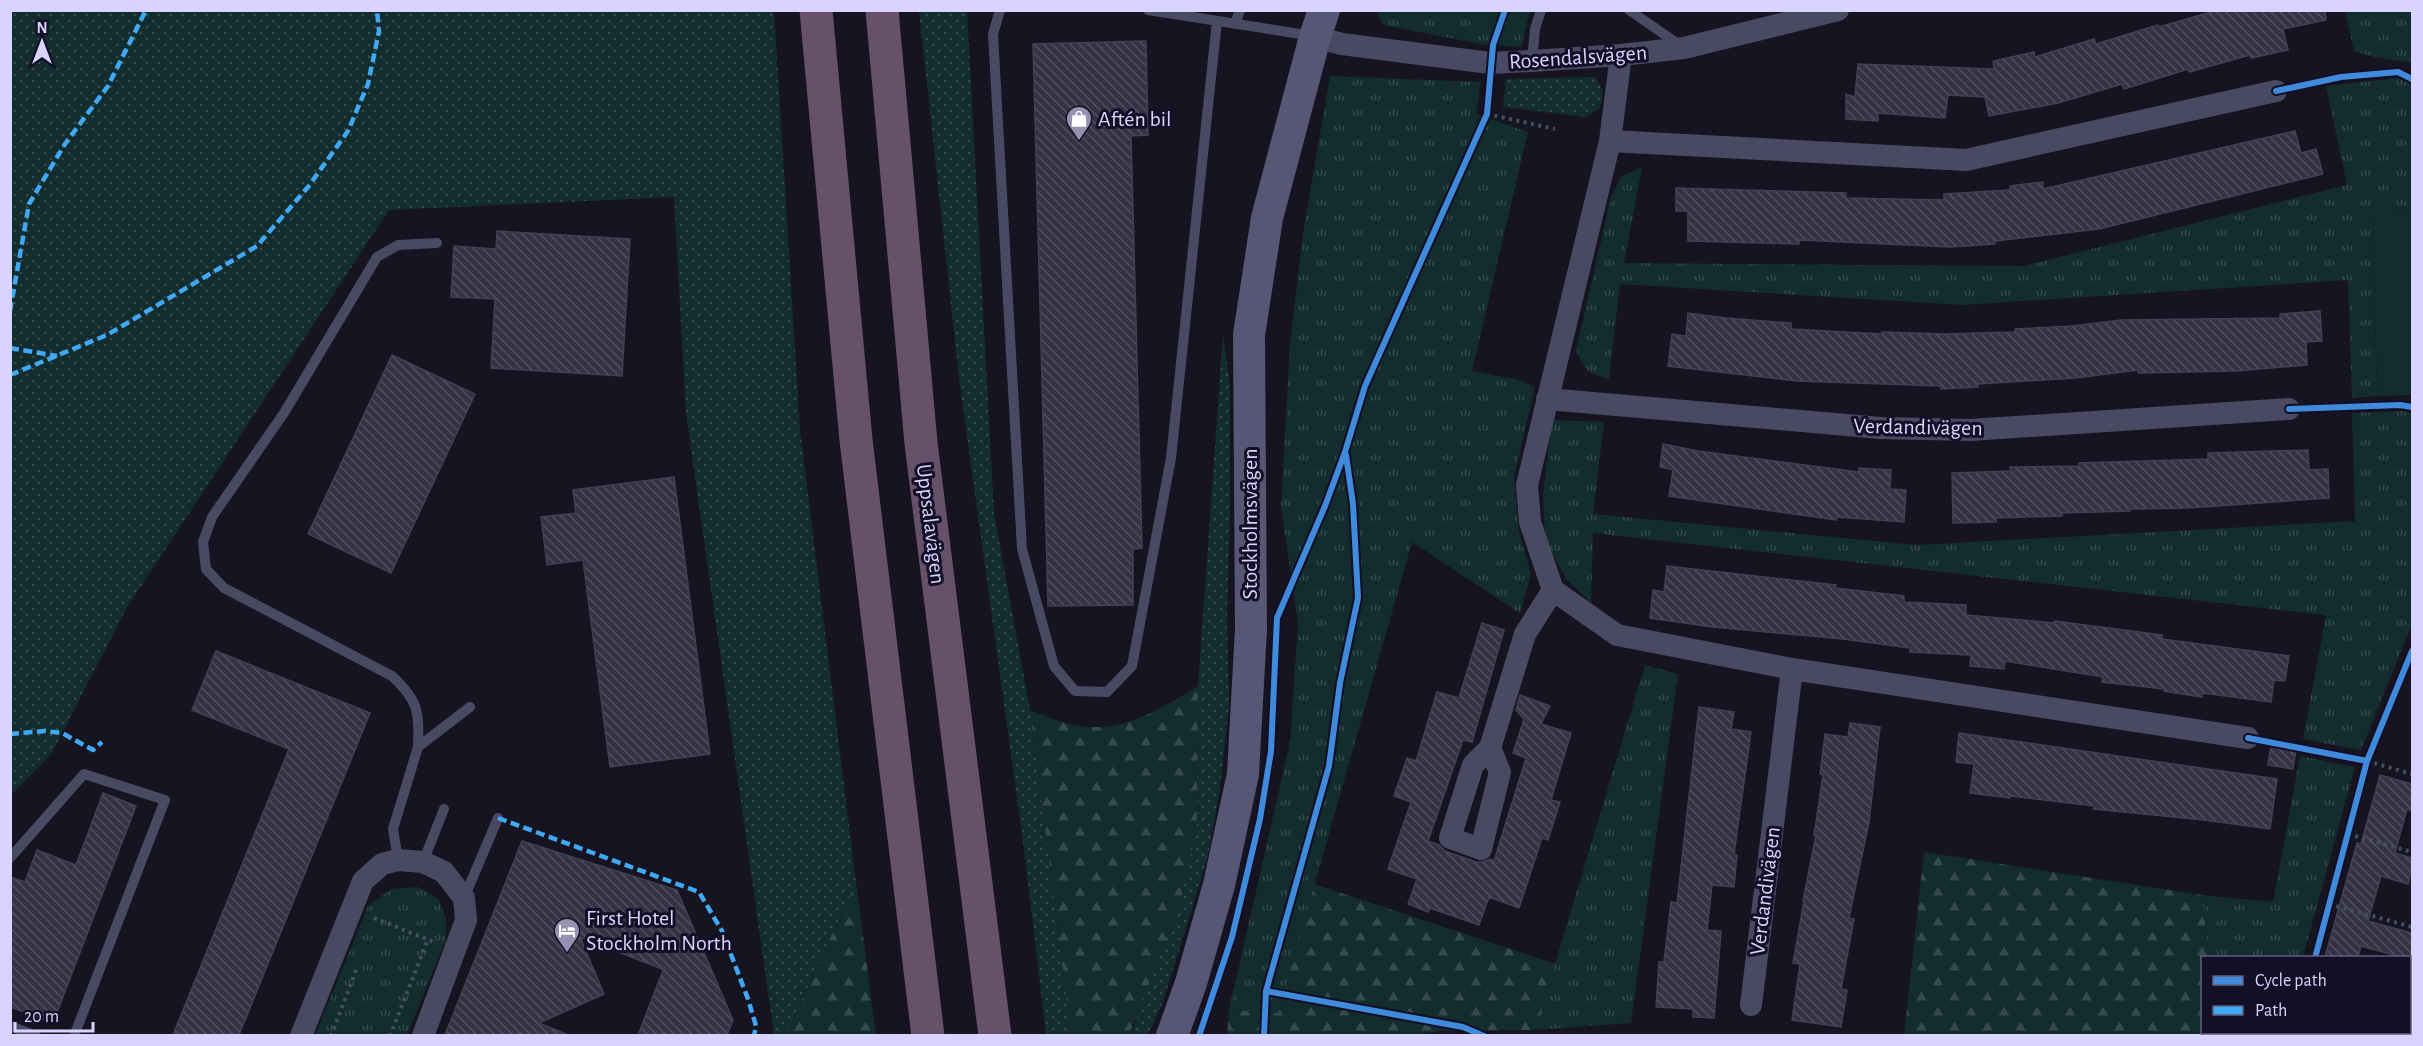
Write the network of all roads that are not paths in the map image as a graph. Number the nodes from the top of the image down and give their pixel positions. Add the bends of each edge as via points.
1 (816, 10) edge
2 (882, 10) edge
3 (1000, 10) edge
4 (1148, 10) edge
5 (1240, 10) edge
6 (1542, 10) edge
7 (1629, 10) edge
8 (1838, 10) edge
9 (1216, 21) junction
10 (1235, 24) junction
11 (1319, 24) edge
12 (1684, 48) junction
13 (1622, 55) junction
14 (1532, 62) junction
15 (2276, 91) dead end
16 (1610, 141) junction
17 (437, 243) dead end
18 (1547, 399) junction
19 (2289, 409) dead end
20 (1553, 590) junction
21 (1792, 669) junction
22 (470, 707) dead end
23 (2248, 738) dead end
24 (418, 747) junction
25 (1490, 748) dead end
26 (444, 809) dead end
27 (498, 818) dead end
28 (10, 858) edge
29 (398, 860) junction
30 (423, 862) junction
31 (464, 898) junction
32 (1751, 1005) dead end
33 (10, 1026) edge
34 (36, 1035) edge
35 (74, 1035) edge
36 (301, 1035) edge
37 (423, 1035) edge
38 (928, 1035) edge
39 (995, 1035) edge
40 (1172, 1035) edge

1 - 38 highway via 856,440
2 - 39 highway, Uppsalavägen via 921,444
3 - 9 lane via 993,34 1022,549 1054,666 1075,691 1107,692 1132,666 1171,458
4 - 9 lane
5 - 10 lane
6 - 14 lane via 1535,29
7 - 12 lane
8 - 12 street, Rosendalsvägen
9 - 10 lane
10 - 11 lane
11 - 14 street, Rosendalsvägen via 1342,44 1490,63
11 - 40 main road, Stockholmsvägen via 1267,218 1250,335 1251,629 1243,774 1219,885
12 - 13 street, Rosendalsvägen
13 - 14 street, Rosendalsvägen
13 - 16 street
15 - 16 street via 1966,160
16 - 18 street
17 - 24 lane via 398,245 377,257 284,413 212,517 203,542 206,569 224,588 401,684 409,692 419,716
18 - 19 street, Verdandivägen via 1881,428 1970,430
18 - 20 street via 1527,485 1530,522
20 - 21 street via 1617,635
20 - 25 street via 1525,634
21 - 23 street
21 - 32 street, Verdandivägen
22 - 24 lane
24 - 29 lane via 393,829
26 - 30 lane
27 - 31 lane
28 - 35 lane via 84,774 165,800
29 - 30 street
29 - 36 street via 382,864 363,881
30 - 31 street via 444,872
31 - 37 street via 466,920
33 - 34 lane

